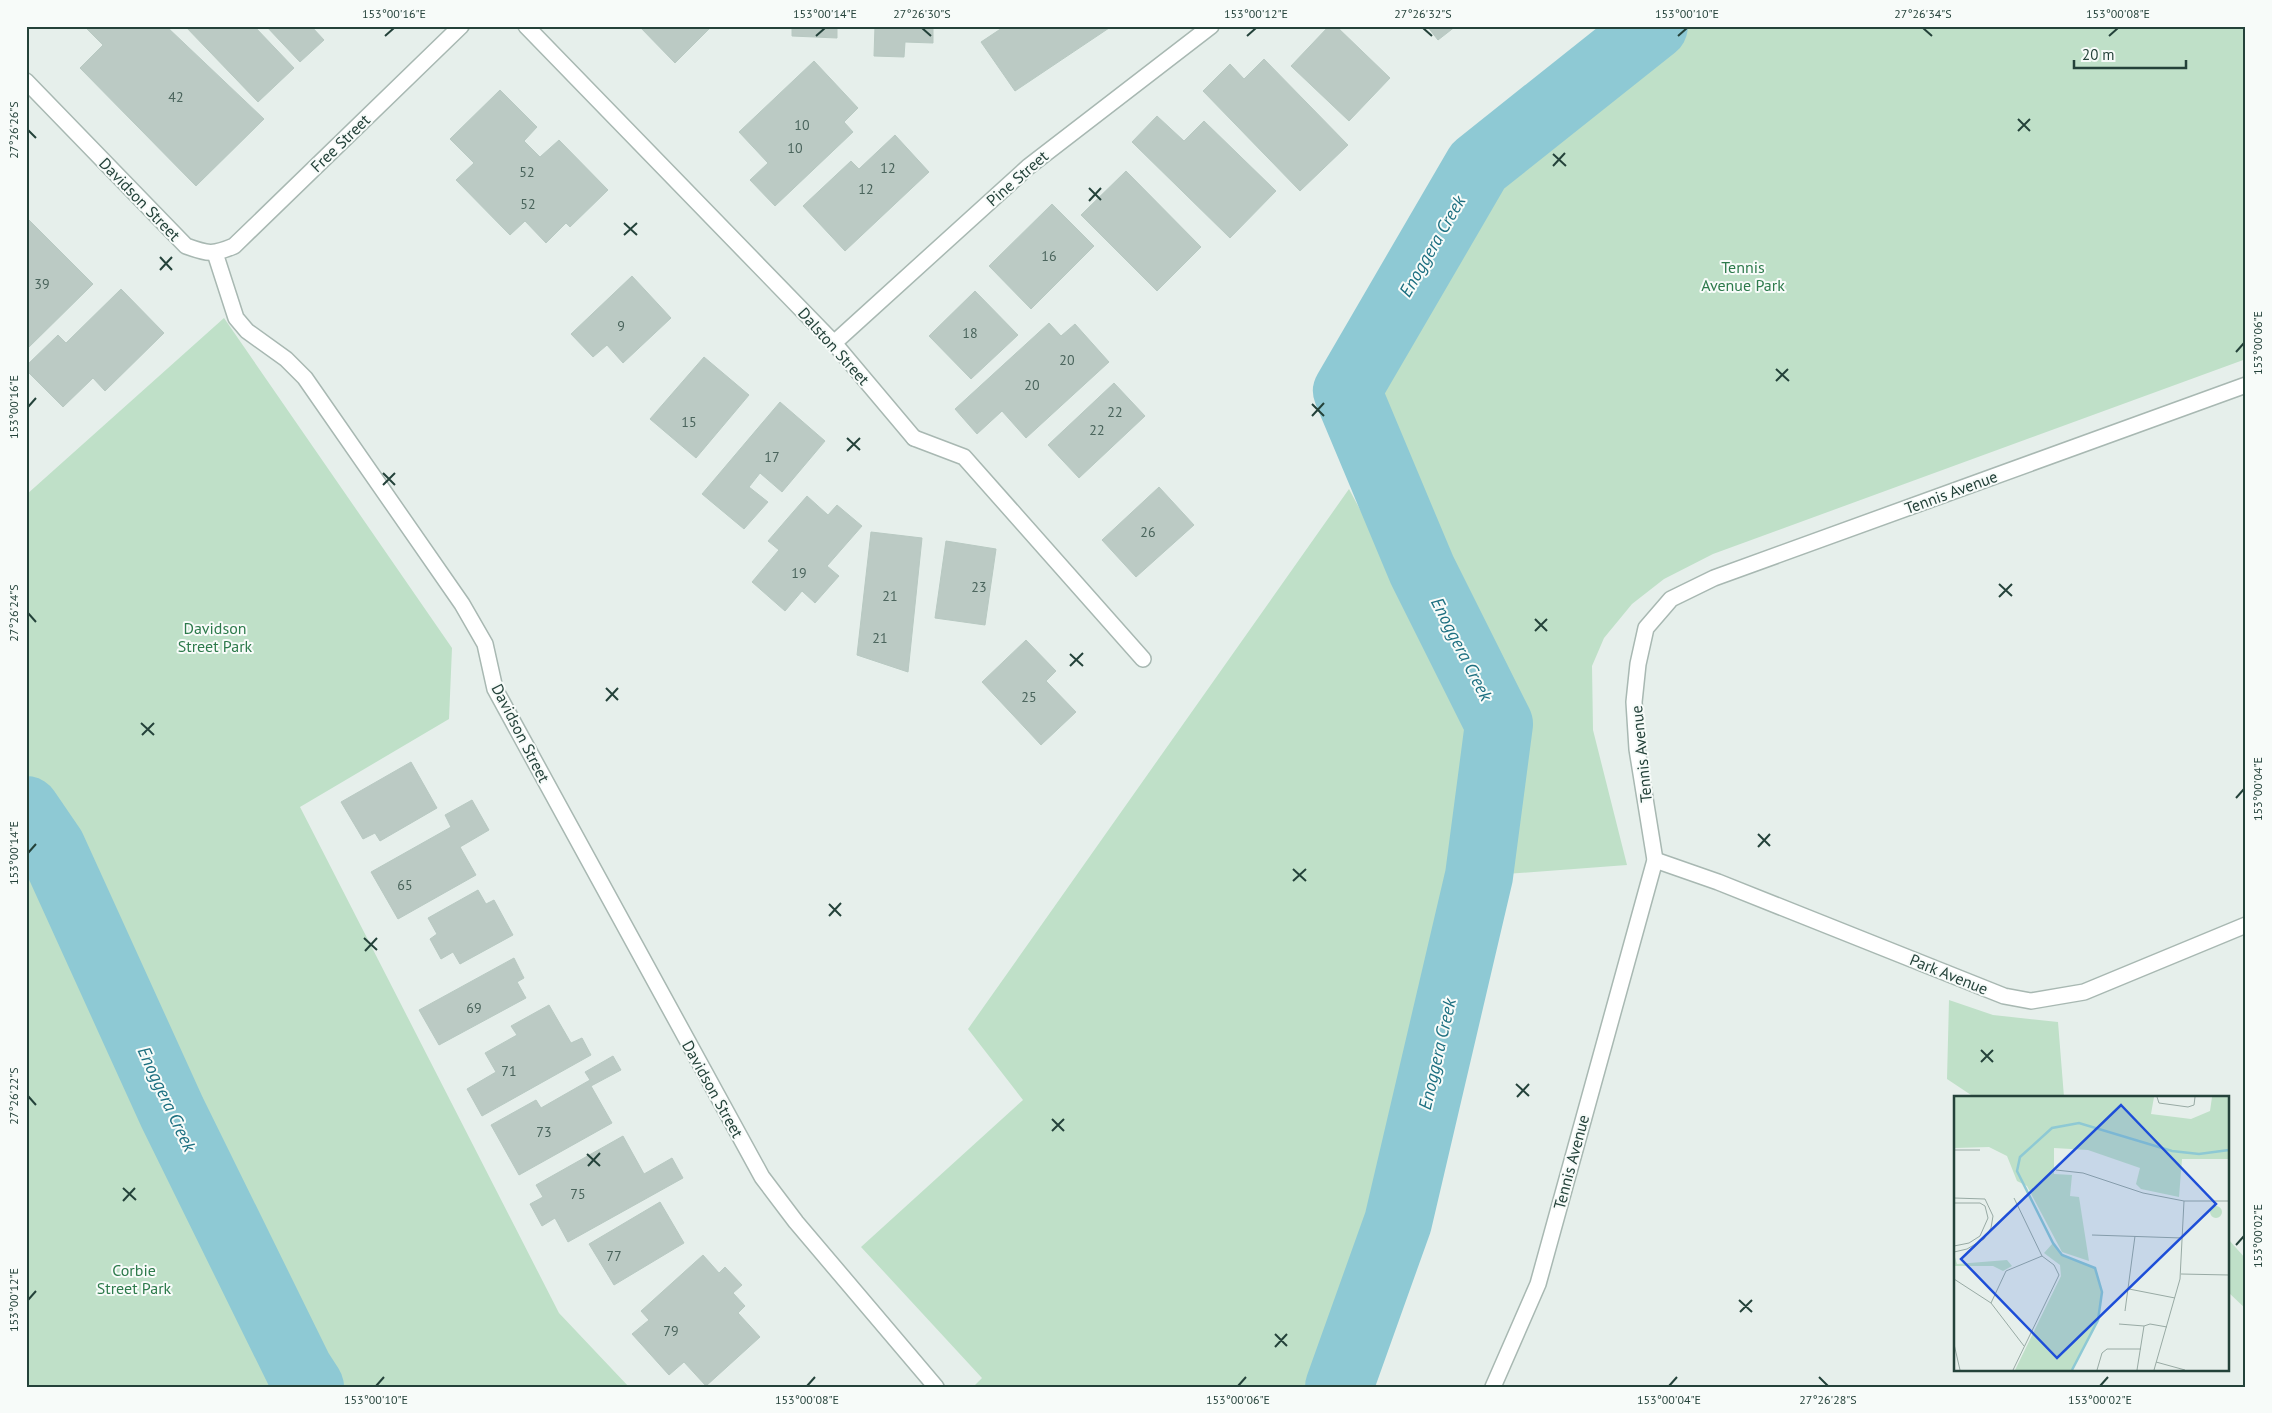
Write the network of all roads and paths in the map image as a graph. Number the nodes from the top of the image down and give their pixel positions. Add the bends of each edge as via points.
1 (461, 26) edge
2 (526, 26) edge
3 (1211, 26) edge
4 (26, 81) edge
5 (216, 254) junction
6 (834, 343) junction
7 (2246, 384) edge
8 (1143, 659) dead end
9 (1654, 860) junction
10 (2246, 924) edge
11 (936, 1387) edge
12 (1493, 1387) edge

1 - 5 street, Free Street via 234,246
2 - 6 street, Dalston Street
3 - 6 street, Pine Street via 1028,167
4 - 5 street, Davidson Street via 186,246
5 - 11 street, Davidson Street via 236,318 247,331 286,359 305,378 462,604 485,644 495,689 762,1178
6 - 8 street, Dalston Street via 914,438 964,458
7 - 9 street, Tennis Avenue via 1714,578 1672,599 1646,628 1634,702 1637,749
9 - 10 street, Park Avenue via 1718,882 2004,996 2031,1001 2084,992
9 - 12 street, Tennis Avenue via 1538,1284

